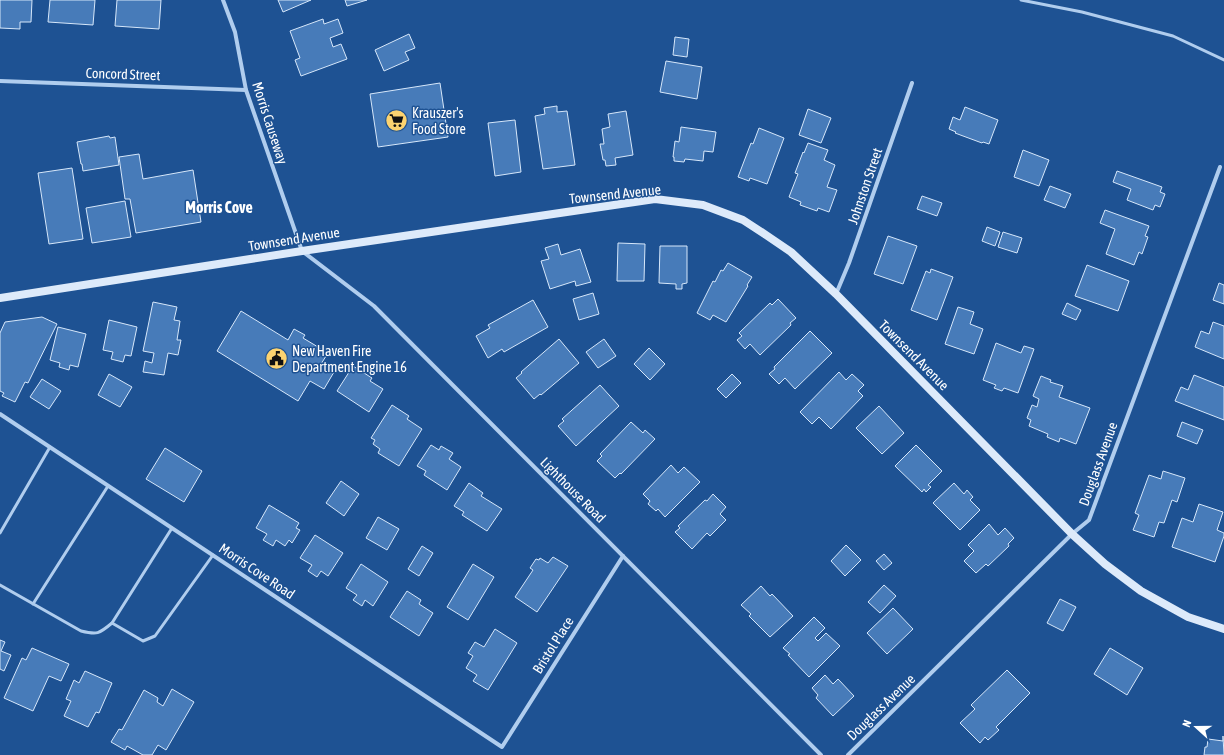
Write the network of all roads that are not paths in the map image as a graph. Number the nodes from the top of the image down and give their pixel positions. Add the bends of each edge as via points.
1 (224, 0) edge
2 (1020, 0) edge
3 (1224, 60) edge
4 (0, 81) edge
5 (912, 83) dead end
6 (246, 90) junction
7 (1220, 167) dead end
8 (302, 251) junction
9 (836, 294) junction
10 (0, 298) edge
11 (0, 414) edge
12 (50, 447) junction
13 (108, 486) junction
14 (172, 528) junction
15 (0, 533) edge
16 (1072, 534) junction
17 (213, 555) junction
18 (624, 556) junction
19 (0, 585) edge
20 (33, 604) junction
21 (112, 623) junction
22 (1224, 629) edge
23 (502, 747) joint
24 (821, 755) edge
25 (848, 755) edge

1 - 6 street, Morris Causeway via 235,32
2 - 3 lane via 1082,12 1173,36
4 - 6 street, Concord Street
5 - 9 street, Johnston Street
6 - 8 street, Morris Causeway
7 - 16 street, Douglass Avenue via 1089,520
8 - 9 main road, Townsend Avenue via 655,200 703,205 743,220 790,252
8 - 10 main road, Townsend Avenue
8 - 18 street, Lighthouse Road via 374,306
9 - 16 main road, Townsend Avenue
11 - 12 street, Morris Cove Road
12 - 13 street, Morris Cove Road
12 - 15 lane
13 - 14 street, Morris Cove Road
13 - 20 lane
14 - 17 street, Morris Cove Road
14 - 21 lane
16 - 22 main road, Townsend Avenue via 1105,564 1141,591 1188,617
16 - 25 street, Douglass Avenue
17 - 21 lane via 155,636 143,640
17 - 23 street, Morris Cove Road
18 - 23 street, Bristol Place
18 - 24 street, Lighthouse Road
19 - 20 lane
20 - 21 lane via 81,631 94,634

